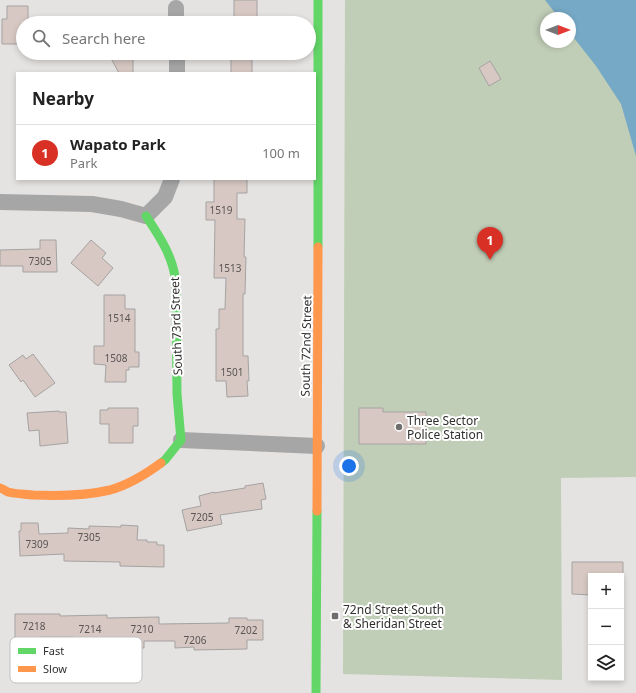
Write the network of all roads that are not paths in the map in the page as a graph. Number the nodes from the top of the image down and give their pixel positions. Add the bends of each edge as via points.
1 (318, 0) edge
2 (177, 60) edge
3 (176, 72) edge
4 (172, 180) edge
5 (0, 202) edge
6 (146, 216) junction
7 (181, 440) junction
8 (317, 446) junction
9 (0, 488) edge
10 (316, 693) edge

1 - 8 main road, South 72nd Street
2 - 3 street
4 - 6 street via 165,197
5 - 6 street via 92,204
6 - 7 main road, South 73rd Street via 168,252 175,272 178,421
7 - 8 street
7 - 9 main road via 165,460 148,472 110,490 53,496 21,494
8 - 10 main road, South 72nd Street

